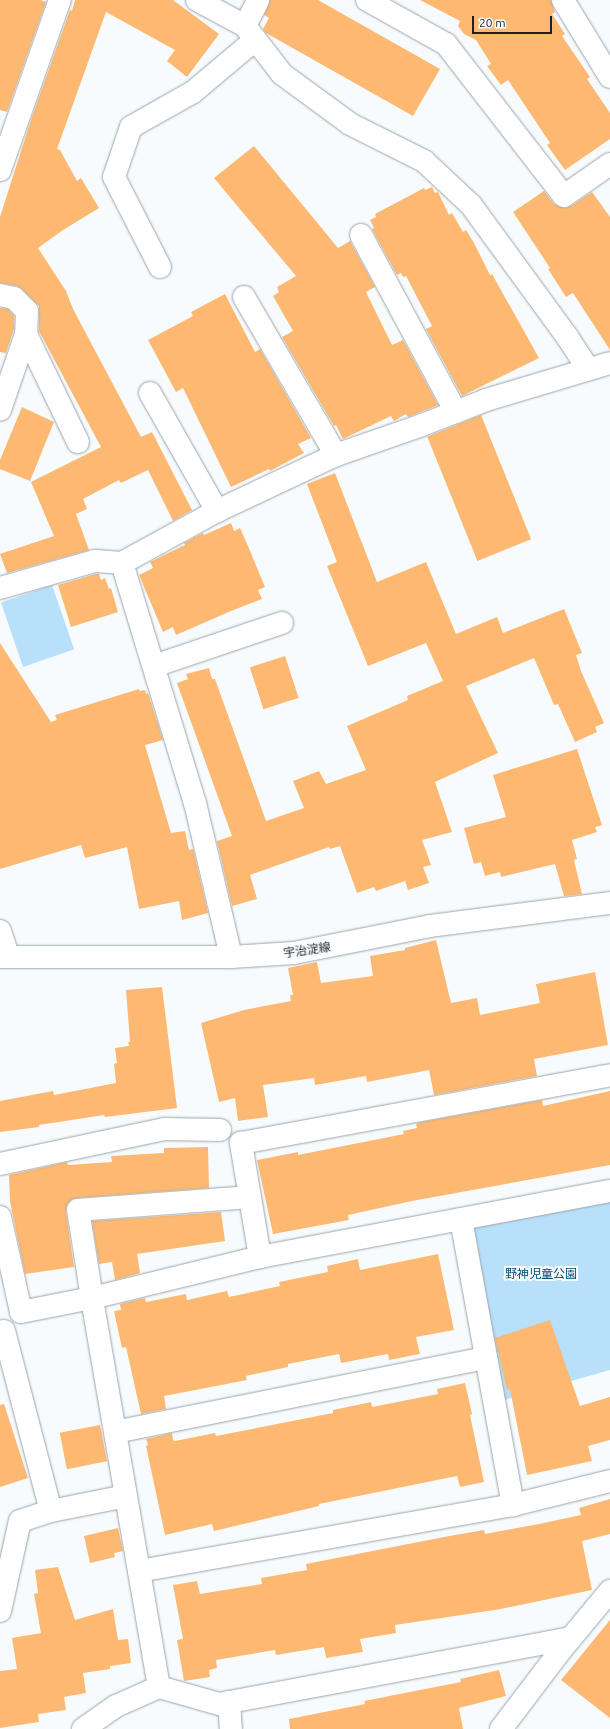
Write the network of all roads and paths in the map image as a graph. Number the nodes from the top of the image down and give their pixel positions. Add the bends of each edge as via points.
1 (60, 0) edge
2 (196, 0) edge
3 (258, 0) edge
4 (367, 0) edge
5 (563, 0) edge
6 (250, 33) junction
7 (610, 77) edge
8 (610, 164) edge
9 (0, 170) edge
10 (361, 235) dead end
11 (160, 267) dead end
12 (0, 294) edge
13 (244, 296) dead end
14 (26, 334) junction
15 (610, 362) edge
16 (588, 368) junction
17 (150, 393) dead end
18 (0, 410) edge
19 (456, 412) junction
20 (78, 442) dead end
21 (336, 455) junction
22 (217, 511) junction
23 (122, 563) junction
24 (0, 588) edge
25 (282, 623) dead end
26 (154, 666) junction
27 (610, 903) edge
28 (0, 931) edge
29 (4, 956) edge
30 (231, 958) junction
31 (610, 1075) edge
32 (220, 1130) dead end
33 (0, 1164) edge
34 (610, 1191) edge
35 (250, 1197) junction
36 (0, 1217) edge
37 (461, 1219) junction
38 (260, 1257) junction
39 (92, 1298) junction
40 (4, 1330) dead end
41 (486, 1358) junction
42 (115, 1432) junction
43 (610, 1481) edge
44 (126, 1496) junction
45 (513, 1504) junction
46 (51, 1511) junction
47 (139, 1571) junction
48 (610, 1590) edge
49 (0, 1612) edge
50 (571, 1638) junction
51 (159, 1687) junction
52 (229, 1702) junction
53 (83, 1729) edge
54 (231, 1729) edge
55 (501, 1729) edge

1 - 9 street
2 - 6 street
3 - 6 street
4 - 8 street via 446,44 564,196
5 - 7 street
6 - 11 street via 193,92 131,127 114,177
6 - 16 street via 282,74 350,124 424,161 471,205
10 - 19 street
12 - 14 street via 14,298 27,311
13 - 21 street
14 - 18 street
14 - 20 street
15 - 16 street
16 - 19 street
17 - 22 street
19 - 21 street
21 - 22 street
22 - 23 street
23 - 24 street via 94,561
23 - 26 street
25 - 26 street
26 - 30 street via 195,803
27 - 30 street, 宇治淀線 via 430,926 294,953
28 - 29 street
29 - 30 street, 宇治淀線
31 - 35 street via 241,1144
32 - 33 street via 164,1129
34 - 37 street
35 - 38 street
35 - 39 street via 78,1210
36 - 39 street via 21,1312
37 - 38 street
37 - 41 street
38 - 39 street
39 - 42 street
40 - 46 street
41 - 42 street
41 - 45 street
42 - 44 street
43 - 45 street
44 - 46 street
44 - 47 street
45 - 47 street
46 - 49 street via 20,1521
47 - 51 street
48 - 50 street
50 - 52 street
50 - 55 street
51 - 52 street via 219,1704
51 - 53 street via 116,1706
52 - 54 street

